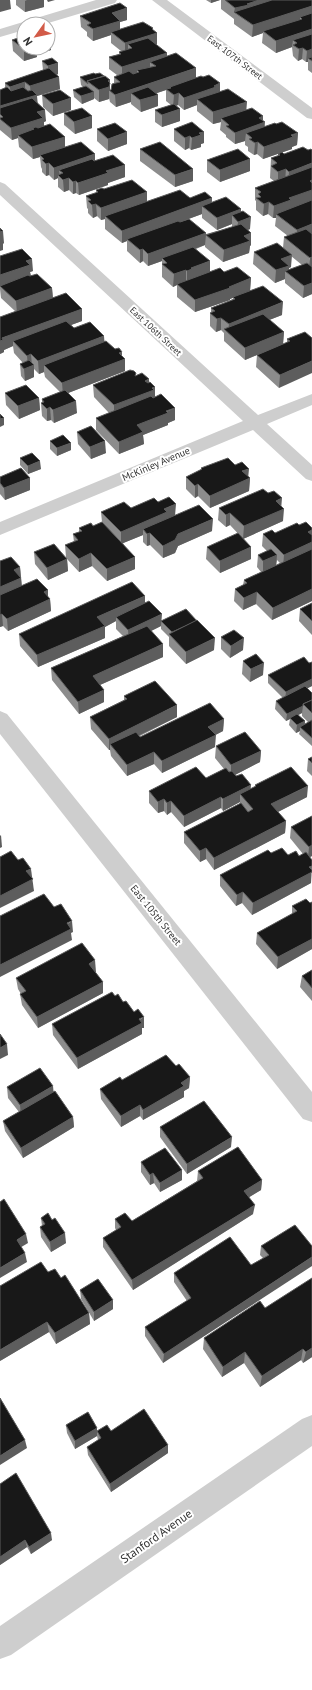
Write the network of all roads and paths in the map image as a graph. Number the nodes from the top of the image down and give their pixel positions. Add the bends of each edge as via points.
1 (110, 0) edge
2 (159, 0) edge
3 (56, 16) edge
4 (16, 28) edge
5 (0, 33) edge
6 (312, 115) edge
7 (0, 187) edge
8 (312, 399) edge
9 (255, 423) junction
10 (312, 475) edge
11 (0, 529) edge
12 (0, 719) edge
13 (312, 1111) edge
14 (312, 1429) edge
15 (0, 1644) edge

1 - 3 street
2 - 6 street, East 107th Street
4 - 5 street
7 - 9 street, East 106th Street
8 - 9 street, McKinley Avenue
9 - 10 street, East 106th Street
9 - 11 street, McKinley Avenue
12 - 13 street, East 105th Street
14 - 15 street, Stanford Avenue

